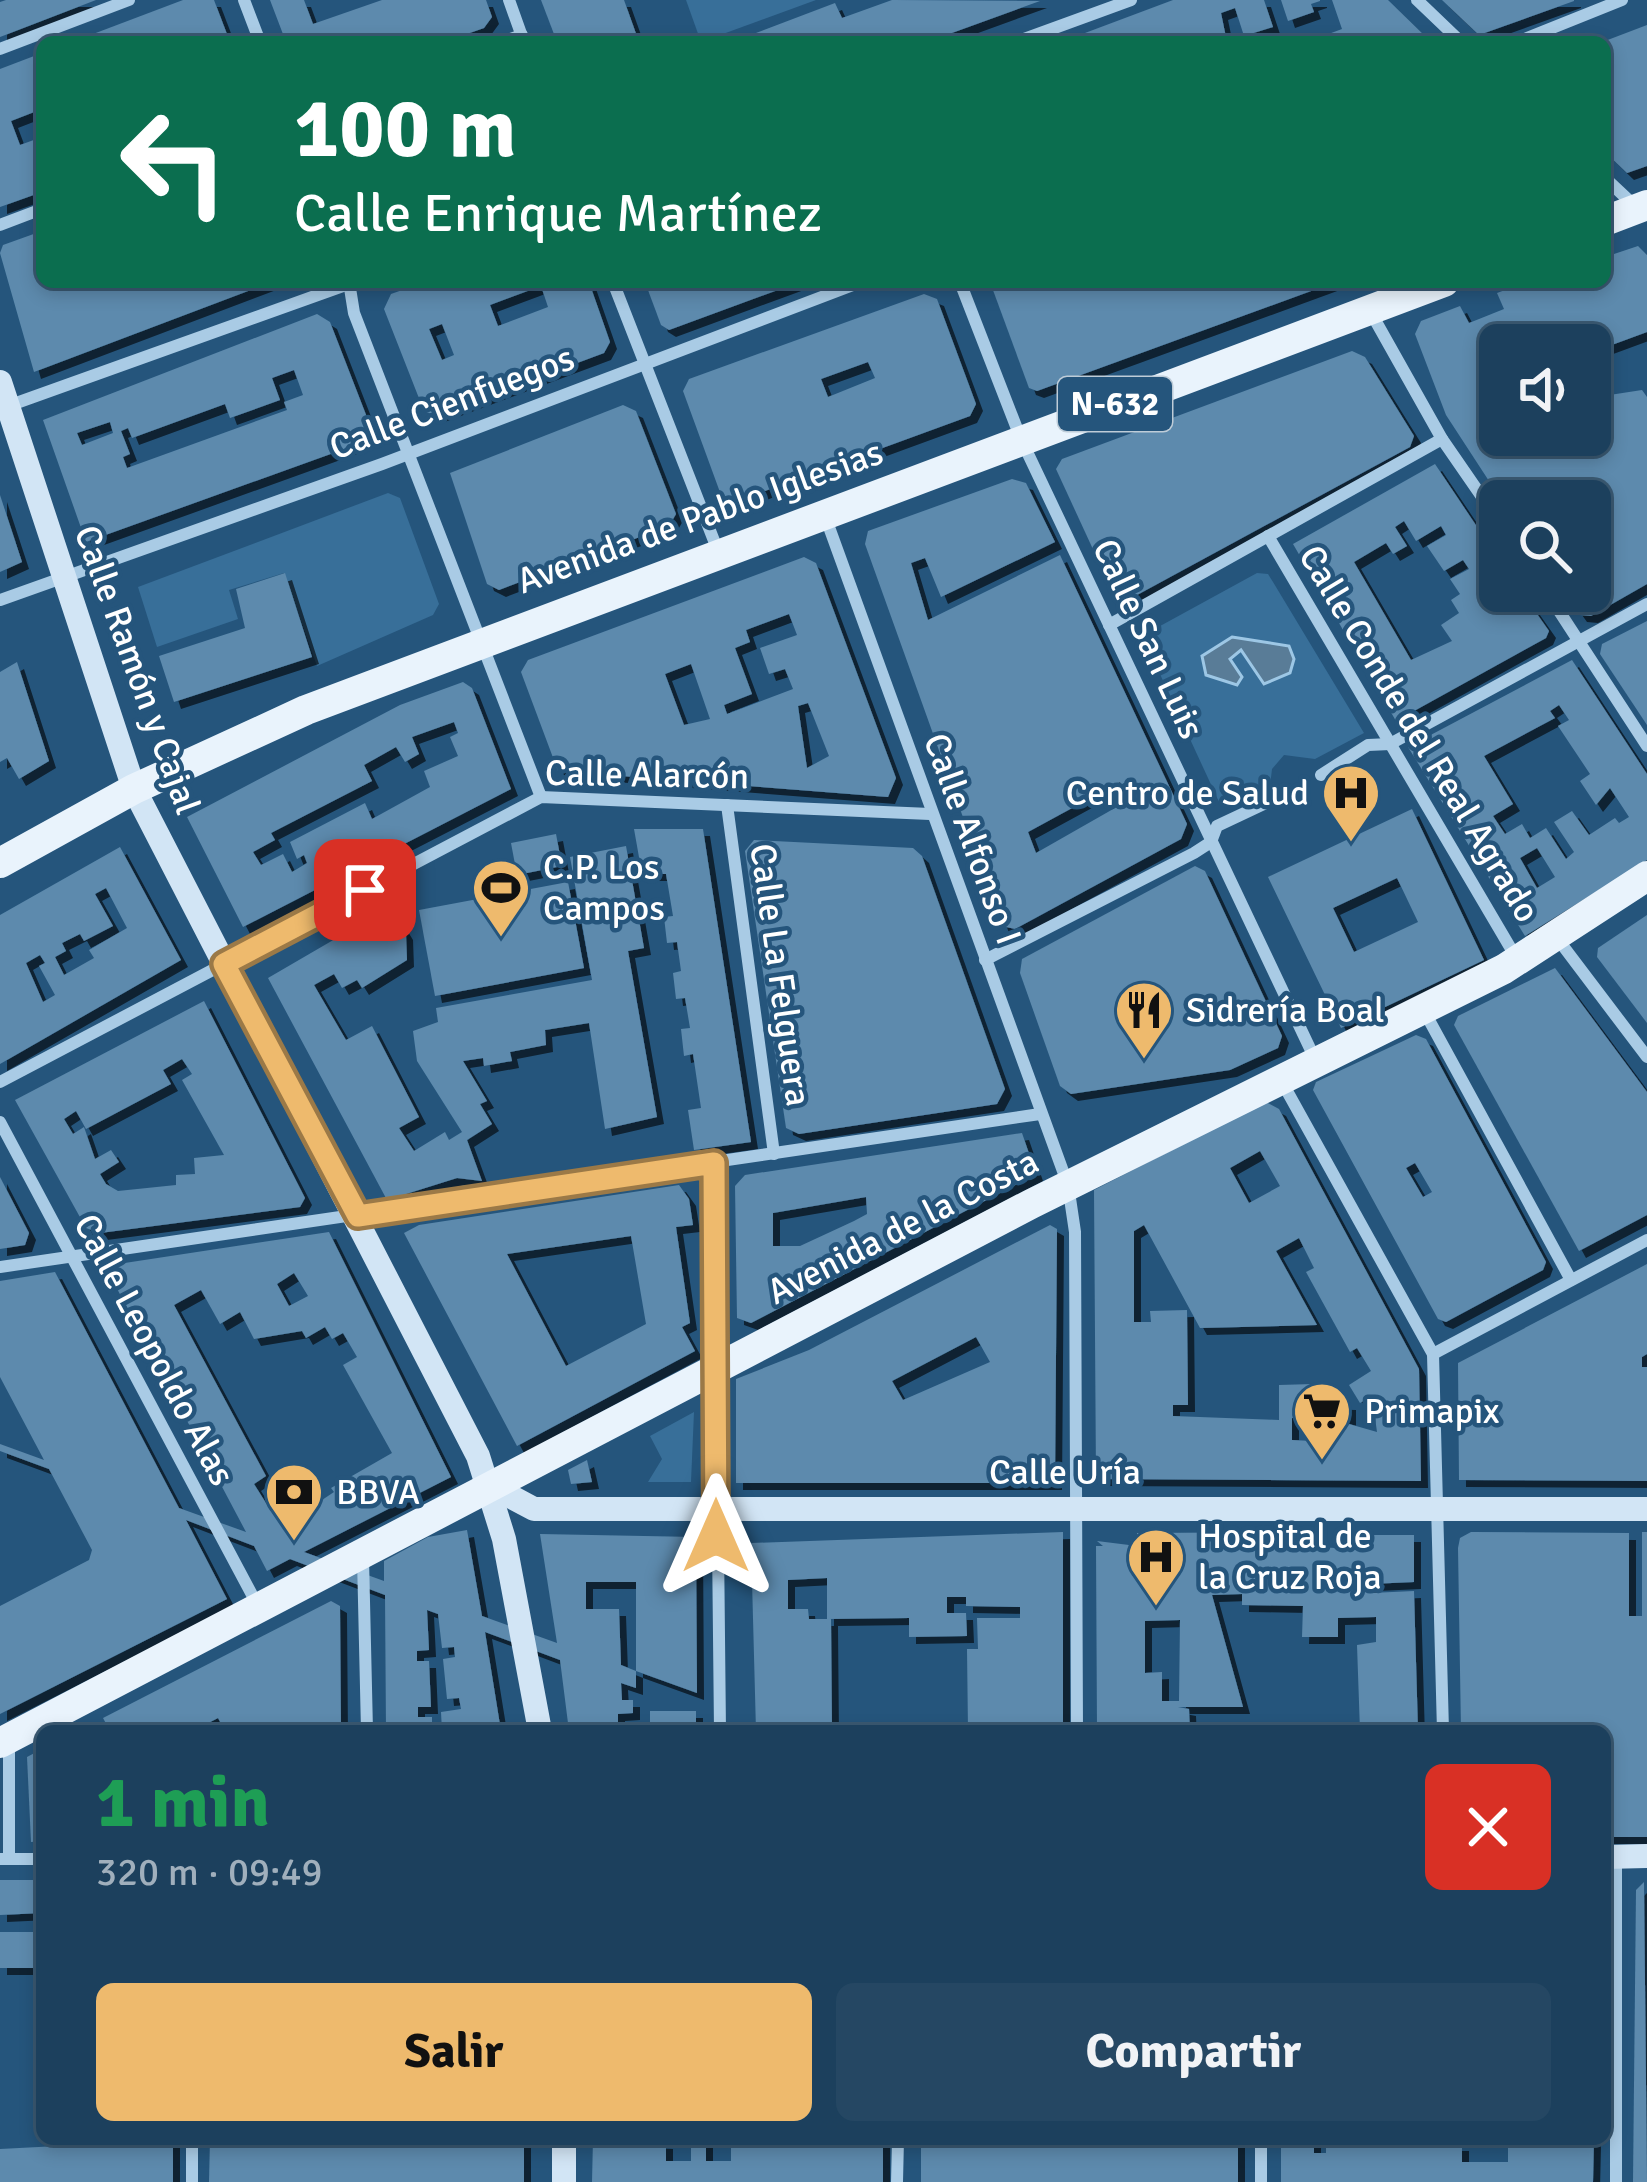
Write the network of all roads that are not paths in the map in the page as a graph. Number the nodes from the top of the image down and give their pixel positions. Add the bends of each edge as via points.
1 (129, 0) edge
2 (244, 0) edge
3 (509, 0) edge
4 (1131, 0) edge
5 (1417, 0) edge
6 (1622, 0) edge
7 (258, 36) edge
8 (522, 36) edge
9 (1032, 36) edge
10 (1456, 36) edge
11 (1532, 36) edge
12 (0, 49) edge
13 (1611, 183) edge
14 (1644, 210) edge
15 (36, 211) edge
16 (1611, 219) edge
17 (0, 224) edge
18 (336, 288) edge
19 (352, 288) edge
20 (616, 288) edge
21 (845, 288) edge
22 (962, 288) edge
23 (1428, 288) edge
24 (1370, 310) junction
25 (644, 364) junction
26 (4, 394) edge
27 (1021, 439) junction
28 (1442, 439) junction
29 (408, 453) junction
30 (1479, 493) edge
31 (824, 512) junction
32 (1268, 536) junction
33 (718, 551) junction
34 (62, 574) junction
35 (0, 600) edge
36 (1647, 604) edge
37 (1560, 612) edge
38 (1109, 625) junction
39 (478, 641) junction
40 (1580, 641) junction
41 (1390, 744) junction
42 (1647, 746) edge
43 (1321, 775) dead end
44 (134, 789) junction
45 (1281, 796) dead end
46 (541, 797) junction
47 (727, 805) junction
48 (930, 814) junction
49 (1211, 842) junction
50 (0, 863) edge
51 (1647, 876) edge
52 (1556, 937) junction
53 (985, 960) junction
54 (1519, 962) junction
55 (224, 964) junction
56 (1422, 1008) junction
57 (1647, 1057) edge
58 (1315, 1059) junction
59 (1279, 1077) junction
60 (0, 1082) edge
61 (1040, 1114) junction
62 (0, 1122) edge
63 (774, 1154) junction
64 (714, 1163) junction
65 (1068, 1185) junction
66 (358, 1216) junction
67 (1647, 1240) edge
68 (70, 1258) junction
69 (0, 1268) edge
70 (1571, 1280) junction
71 (1433, 1354) junction
72 (715, 1368) junction
73 (488, 1485) junction
74 (1077, 1507) junction
75 (716, 1508) junction
76 (1647, 1509) edge
77 (1438, 1511) junction
78 (363, 1551) junction
79 (258, 1606) junction
80 (367, 1725) edge
81 (539, 1725) edge
82 (720, 1725) edge
83 (1077, 1725) edge
84 (1443, 1725) edge
85 (4, 1741) edge
86 (1647, 1856) edge
87 (1611, 1857) edge
88 (4, 1859) edge
89 (36, 1859) edge
90 (192, 2145) edge
91 (564, 2145) edge
92 (898, 2145) edge
93 (1261, 2145) edge
94 (192, 2182) edge
95 (564, 2182) edge
96 (897, 2182) edge
97 (1261, 2182) edge
98 (1616, 2182) edge

1 - 12 street
2 - 7 street
3 - 8 street
4 - 9 street
5 - 10 street
6 - 11 street
13 - 14 street
14 - 16 main road
15 - 17 street
18 - 26 street
19 - 29 street via 354,313
20 - 25 street
21 - 25 street, Calle Cienfuegos
22 - 27 street, Calle San Luis
23 - 24 main road, Avenida de Pablo Iglesias / N-632
24 - 27 main road, Avenida de Pablo Iglesias / N-632
24 - 28 street
25 - 29 street, Calle Cienfuegos
25 - 33 street
26 - 34 street, Calle Ramón y Cajal
27 - 31 main road, Avenida de Pablo Iglesias / N-632
27 - 38 street, Calle San Luis
28 - 30 street
28 - 32 street
29 - 34 street, Calle Cienfuegos
29 - 39 street
31 - 33 main road, Avenida de Pablo Iglesias / N-632
31 - 48 street, Calle Alfonso I
32 - 38 street
32 - 41 street, Calle Conde del Real Agrado
33 - 39 main road, Avenida de Pablo Iglesias / N-632
34 - 35 street, Calle Cienfuegos
34 - 44 street, Calle Ramón y Cajal
36 - 40 street
37 - 40 street
38 - 49 street, Calle San Luis
39 - 44 main road, Avenida de Pablo Iglesias / N-632
39 - 46 street
40 - 41 street
40 - 42 street
41 - 43 street via 1368,745
41 - 54 street, Calle Conde del Real Agrado
44 - 50 main road, Avenida de Pablo Iglesias / N-632
44 - 55 street, Calle Ramón y Cajal
45 - 49 street via 1217,826
46 - 47 street, Calle Alarcón
46 - 55 street, Calle Alarcón
47 - 48 street, Calle Alarcón
47 - 63 street, Calle La Felguera
48 - 53 street, Calle Alfonso I
49 - 53 street
49 - 58 street, Calle San Luis
51 - 52 main road, Avenida de la Costa
52 - 54 main road, Avenida de la Costa
52 - 57 street
53 - 61 street, Calle Alfonso I
54 - 56 main road, Avenida de la Costa
55 - 60 street, Calle Alarcón
55 - 66 street, Calle Ramón y Cajal
56 - 58 main road, Avenida de la Costa
56 - 70 street
58 - 59 main road, Avenida de la Costa
59 - 65 main road, Avenida de la Costa
59 - 71 street
61 - 63 street
61 - 65 street, Calle Alfonso I
62 - 68 street, Calle Leopoldo Alas
63 - 64 street
64 - 66 street
64 - 72 street
65 - 72 main road, Avenida de la Costa
65 - 74 street, Calle Alfonso I
66 - 68 street
66 - 73 street, Calle Ramón y Cajal
67 - 70 street
68 - 69 street
68 - 79 street, Calle Leopoldo Alas
70 - 71 street
71 - 77 street
72 - 73 main road, Avenida de la Costa
72 - 75 street
73 - 75 street, Calle Uría via 534,1509
73 - 78 main road, Avenida de la Costa
73 - 81 street, Calle Ramón y Cajal
74 - 75 street, Calle Uría
74 - 77 street, Calle Uría
74 - 83 street, Calle Alfonso I
75 - 82 street
76 - 77 street, Calle Uría
77 - 84 street
78 - 79 main road, Avenida de la Costa
78 - 80 street
79 - 85 main road, Avenida de la Costa
85 - 88 street
86 - 87 street
87 - 98 street
88 - 89 street
90 - 94 street
91 - 95 street
92 - 96 street
93 - 97 street

